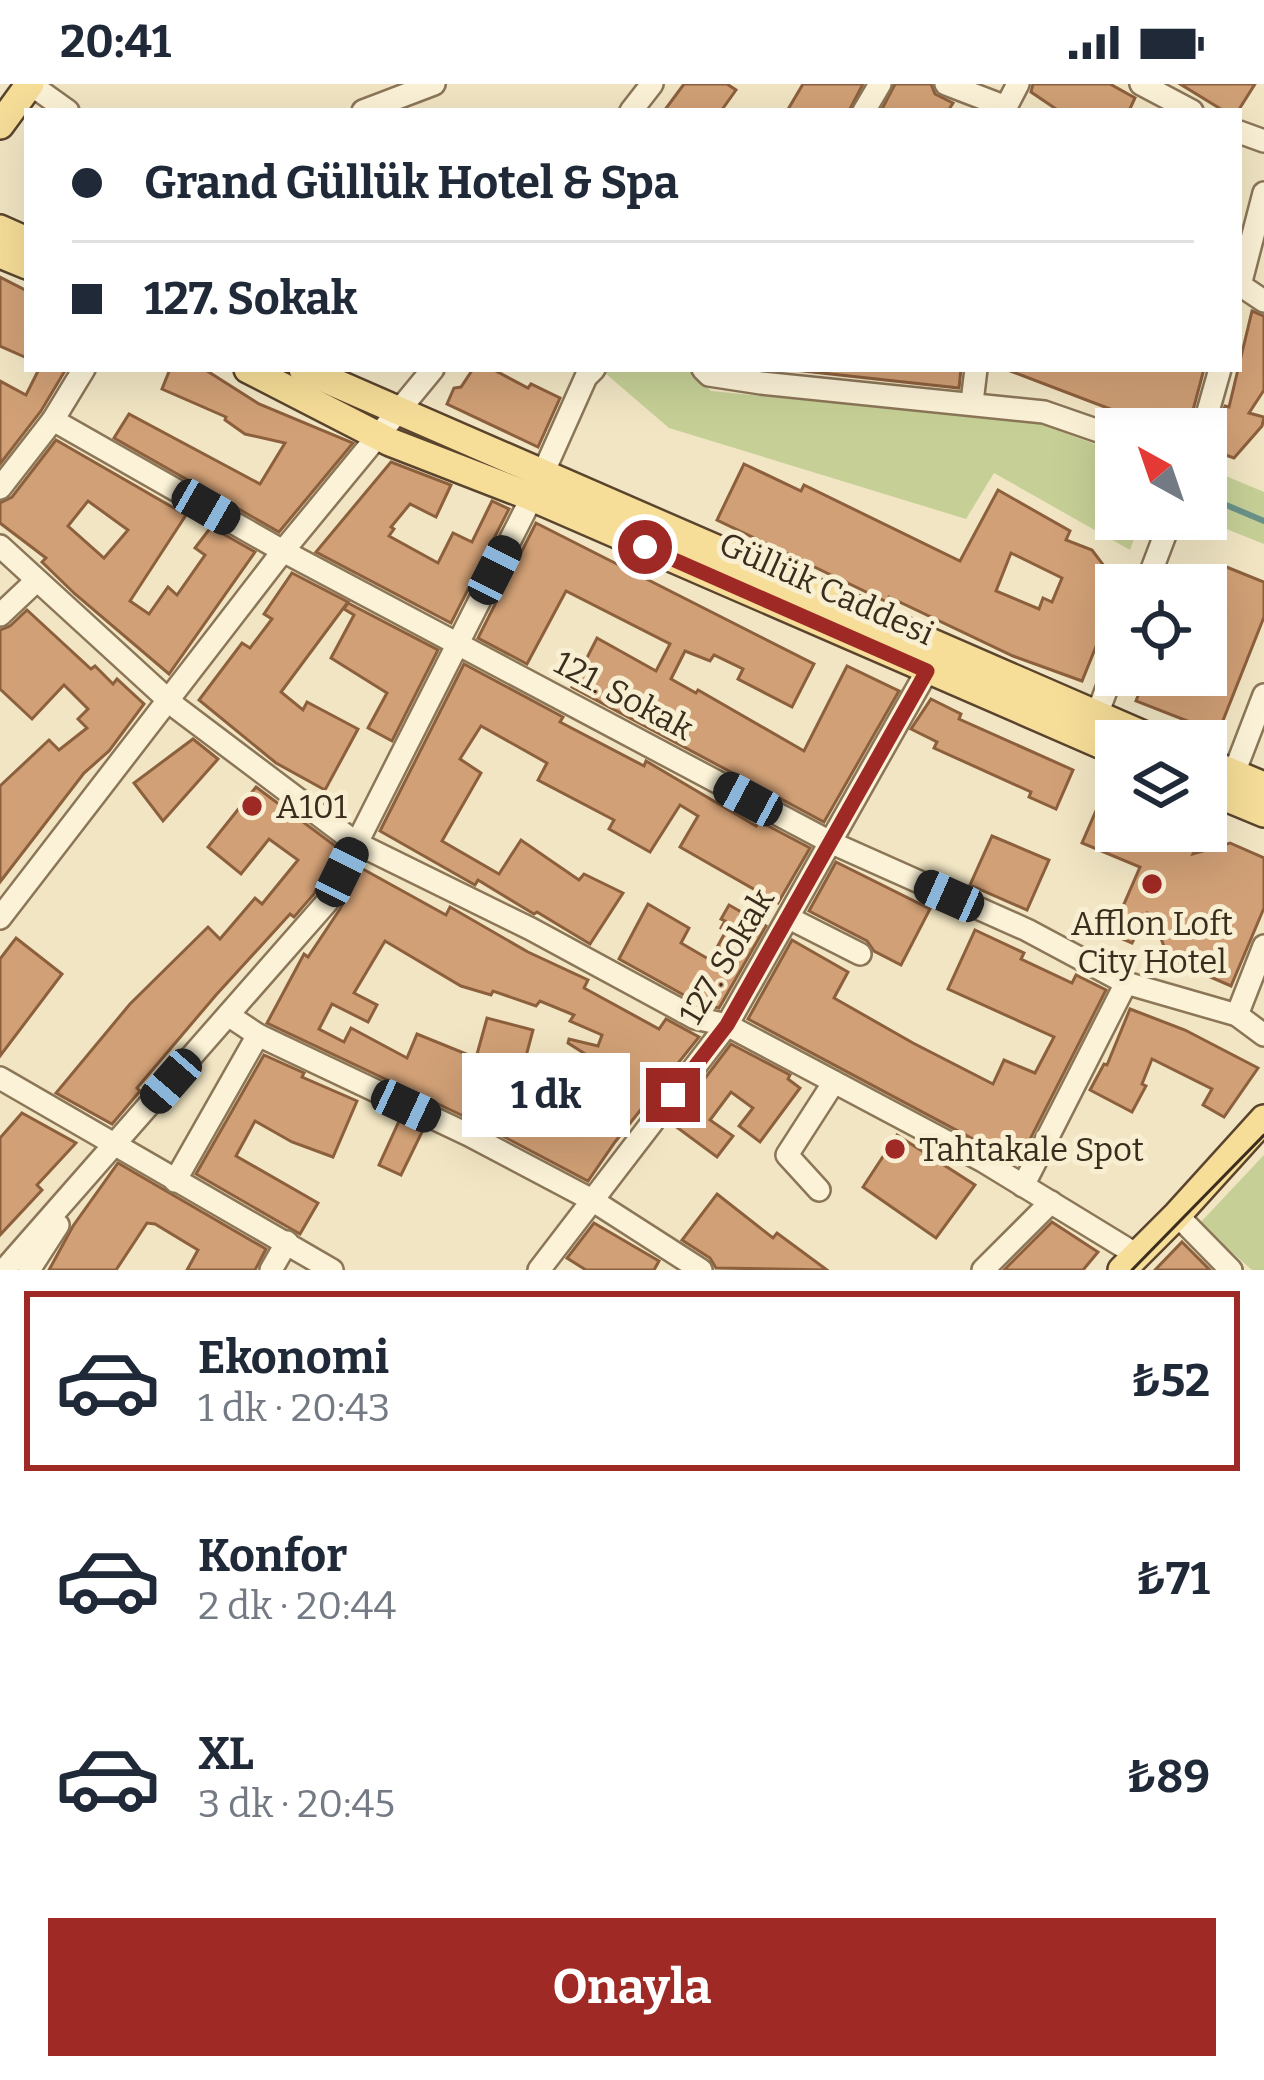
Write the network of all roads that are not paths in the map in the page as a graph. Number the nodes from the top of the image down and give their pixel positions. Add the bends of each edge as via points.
1 (30, 84) edge
2 (434, 84) edge
3 (946, 84) edge
4 (1141, 84) edge
5 (64, 108) edge
6 (380, 108) edge
7 (1002, 108) edge
8 (1186, 108) edge
9 (0, 125) edge
10 (1264, 194) edge
11 (1242, 272) edge
12 (1242, 277) edge
13 (1264, 301) edge
14 (82, 372) edge
15 (254, 372) edge
16 (311, 372) edge
17 (431, 372) edge
18 (586, 372) edge
19 (706, 372) edge
20 (976, 372) edge
21 (1219, 372) edge
22 (972, 402) junction
23 (1209, 408) edge
24 (399, 412) junction
25 (52, 420) junction
26 (1095, 430) edge
27 (379, 437) junction
28 (538, 484) junction
29 (0, 488) edge
30 (0, 546) edge
31 (283, 551) junction
32 (36, 581) junction
33 (0, 615) edge
34 (458, 644) junction
35 (927, 671) junction
36 (1264, 695) edge
37 (1104, 696) edge
38 (168, 698) junction
39 (1092, 727) junction
40 (1095, 728) edge
41 (1095, 730) edge
42 (1227, 770) edge
43 (1234, 773) junction
44 (1264, 786) edge
45 (1227, 798) edge
46 (1264, 813) edge
47 (356, 843) junction
48 (832, 843) junction
49 (789, 918) junction
50 (1, 927) edge
51 (1264, 946) edge
52 (860, 954) dead end
53 (1126, 983) junction
54 (228, 1015) junction
55 (1237, 1015) junction
56 (727, 1025) junction
57 (258, 1035) junction
58 (1264, 1035) edge
59 (0, 1078) edge
60 (834, 1082) junction
61 (1264, 1119) edge
62 (107, 1154) junction
63 (176, 1181) junction
64 (1023, 1186) junction
65 (819, 1190) dead end
66 (592, 1201) junction
67 (1052, 1202) junction
68 (1178, 1215) junction
69 (287, 1243) junction
70 (1129, 1263) edge
71 (4, 1270) edge
72 (29, 1270) edge
73 (271, 1270) edge
74 (332, 1270) edge
75 (539, 1270) edge
76 (701, 1270) edge
77 (983, 1270) edge
78 (1231, 1270) edge

1 - 5 street
1 - 9 main road
2 - 6 street
3 - 7 street
4 - 8 street
10 - 11 street
12 - 13 street
14 - 25 street
15 - 27 main road, Güllük Caddesi
16 - 24 main road, Güllük Caddesi
17 - 24 street
18 - 28 street
19 - 22 street
20 - 22 street
21 - 23 street
22 - 26 street via 1044,412
24 - 27 street
24 - 28 main road, Güllük Caddesi
25 - 29 street
25 - 31 street, 121. Sokak
27 - 28 main road, Güllük Caddesi
27 - 31 street
28 - 34 street
28 - 35 main road, Güllük Caddesi
28 - 39 main road, Güllük Caddesi
30 - 32 street
31 - 34 street, 121. Sokak
31 - 38 street
32 - 33 street
32 - 38 street
34 - 47 street
34 - 48 street, 121. Sokak
35 - 39 main road, Güllük Caddesi
35 - 48 street, 127. Sokak
36 - 43 street
37 - 39 street
38 - 47 street
38 - 50 street
39 - 40 main road, Güllük Caddesi
39 - 41 main road, Güllük Caddesi
42 - 43 main road
43 - 44 main road
45 - 46 main road
47 - 54 street via 327,902
47 - 56 street via 694,1018
48 - 49 street, 127. Sokak
48 - 53 street, 121. Sokak
49 - 52 street
49 - 56 street, 127. Sokak
51 - 55 street
53 - 55 street, 121. Sokak
53 - 64 street
54 - 57 street
54 - 62 street
55 - 58 street, 121. Sokak
56 - 60 street
56 - 66 street, 127. Sokak
57 - 63 street
57 - 66 street
59 - 62 street
60 - 64 street
60 - 65 street via 787,1155
61 - 68 main road
62 - 63 street
62 - 71 street
62 - 72 street
63 - 69 street
64 - 67 street
66 - 75 street, 127. Sokak
66 - 76 street
67 - 70 street
67 - 77 street
68 - 70 main road
68 - 78 street
69 - 73 street
69 - 74 street

